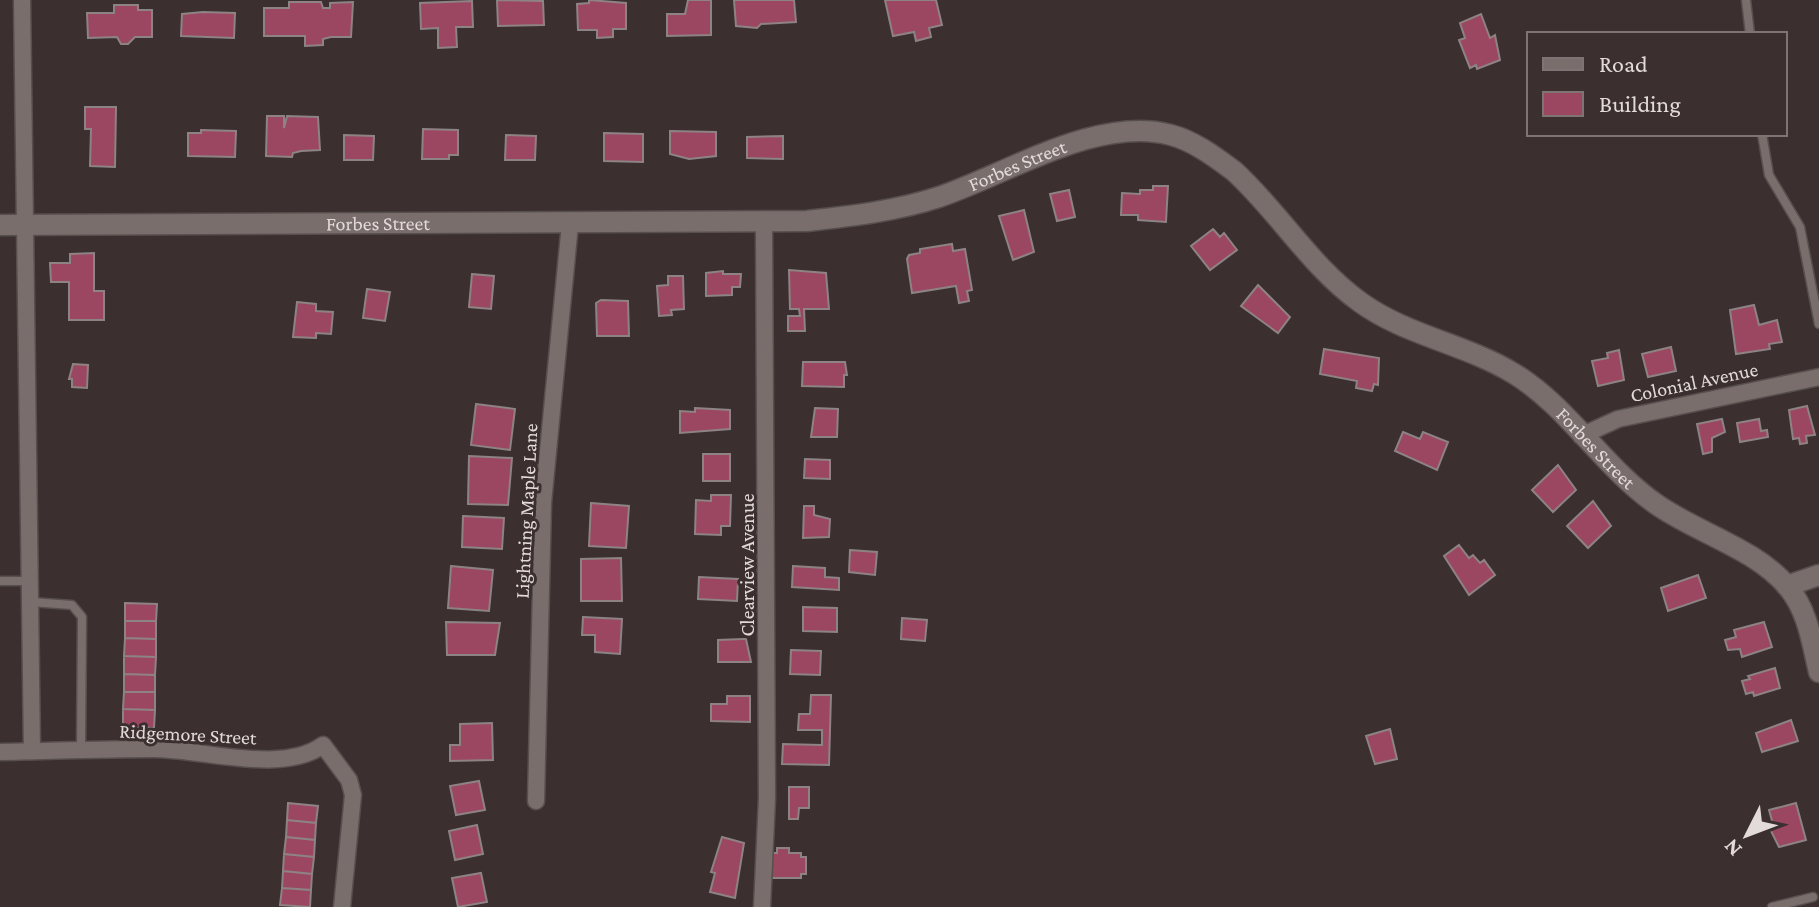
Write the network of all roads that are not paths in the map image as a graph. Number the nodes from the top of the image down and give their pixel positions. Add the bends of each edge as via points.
1 (22, 0) edge
2 (1746, 0) edge
3 (1750, 32) edge
4 (1762, 136) edge
5 (570, 224) junction
6 (764, 224) junction
7 (0, 225) edge
8 (23, 225) junction
9 (1819, 324) edge
10 (1819, 377) edge
11 (1581, 436) junction
12 (1819, 575) edge
13 (0, 581) edge
14 (28, 581) junction
15 (1787, 586) junction
16 (28, 602) junction
17 (1819, 672) edge
18 (81, 750) junction
19 (32, 751) junction
20 (0, 752) edge
21 (536, 801) dead end
22 (1813, 897) dead end
23 (342, 907) edge
24 (762, 907) edge
25 (1772, 907) edge

1 - 8 street
2 - 3 lane
4 - 9 lane via 1769,175 1800,227
5 - 6 street, Forbes Street
5 - 8 street, Forbes Street
5 - 21 street, Lightning Maple Lane via 543,503
6 - 11 street, Forbes Street via 892,209 1106,134 1170,135 1234,171 1361,303 1518,376
6 - 24 street, Clearview Avenue via 767,798
7 - 8 street, Forbes Street
8 - 14 street
10 - 11 street, Colonial Avenue via 1618,419
11 - 15 street, Forbes Street via 1658,506 1762,564
12 - 15 street
13 - 14 lane
14 - 16 street
15 - 17 street, Forbes Street via 1806,619
16 - 18 lane via 72,605 82,617
16 - 19 street
18 - 19 street, Ridgemore Street
18 - 23 street, Ridgemore Street via 180,750 258,759 309,756 323,745 349,780 353,795
19 - 20 street, Ridgemore Street
22 - 25 lane

